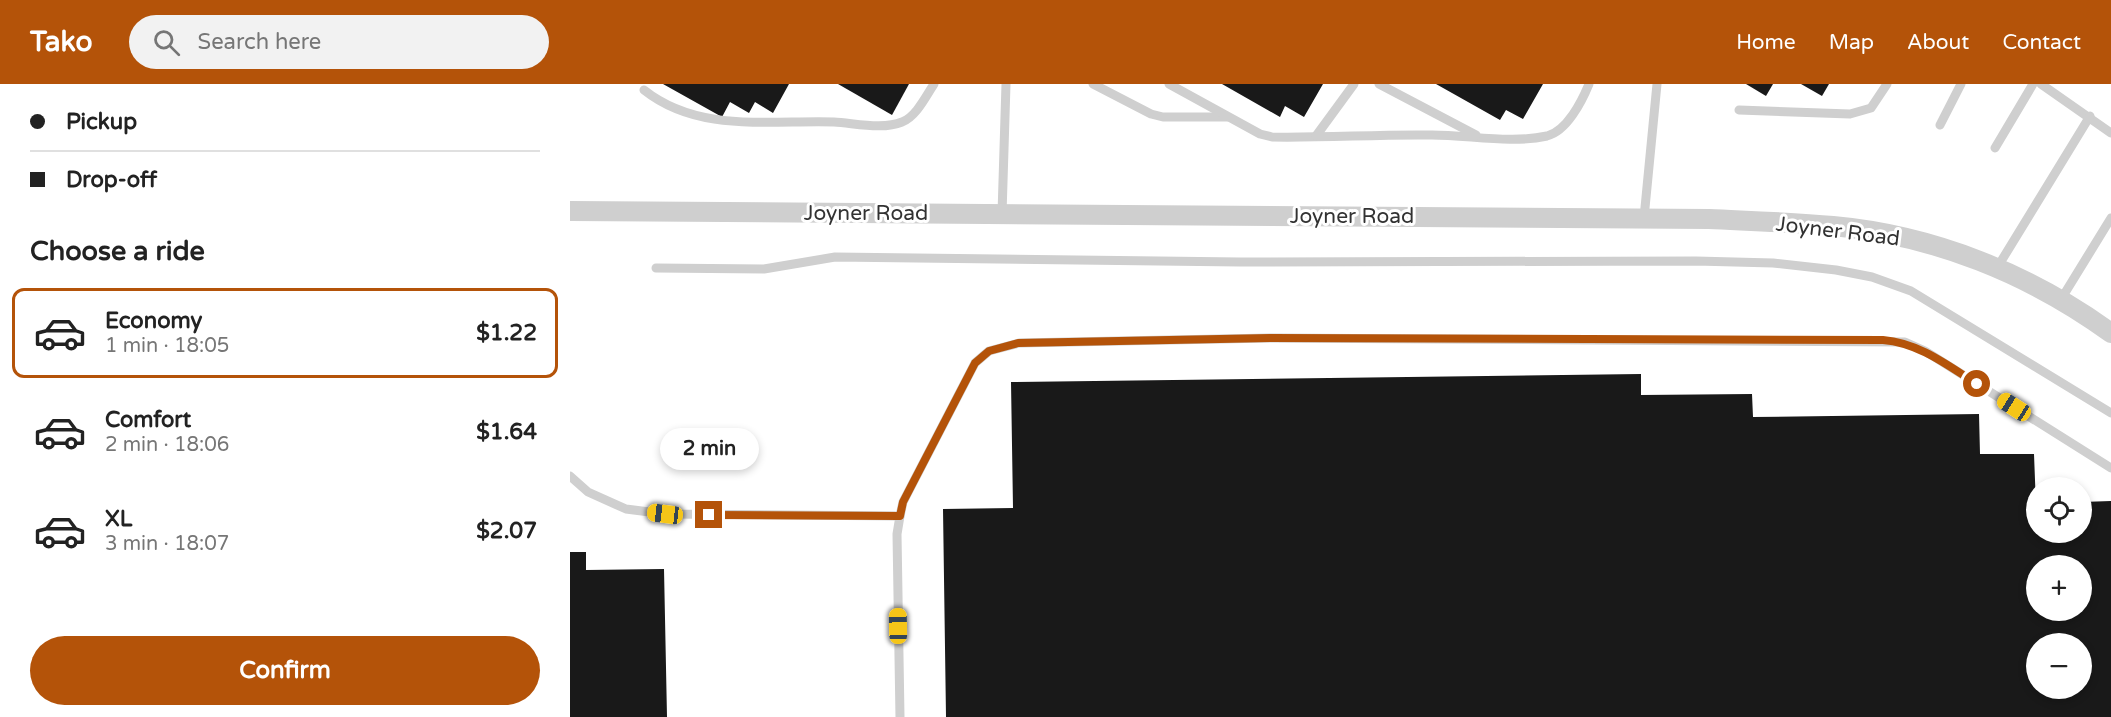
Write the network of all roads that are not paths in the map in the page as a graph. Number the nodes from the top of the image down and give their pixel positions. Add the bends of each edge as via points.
1 (934, 84) edge
2 (1006, 84) edge
3 (1093, 84) edge
4 (1168, 84) edge
5 (1354, 84) edge
6 (1379, 84) edge
7 (1589, 84) edge
8 (1658, 84) edge
9 (1887, 84) edge
10 (1961, 84) edge
11 (2033, 84) edge
12 (2040, 84) edge
13 (644, 90) dead end
14 (1739, 110) dead end
15 (2090, 116) junction
16 (1230, 117) junction
17 (1940, 125) dead end
18 (2111, 134) edge
19 (1316, 136) junction
20 (1478, 136) junction
21 (1995, 148) dead end
22 (570, 211) edge
23 (1002, 214) junction
24 (1644, 218) junction
25 (2111, 218) edge
26 (656, 268) dead end
27 (1997, 268) junction
28 (2060, 301) junction
29 (2111, 333) edge
30 (2111, 413) edge
31 (2111, 468) edge
32 (570, 477) edge
33 (900, 516) junction
34 (900, 717) edge

1 - 13 lane via 913,114 892,125 761,124 701,117 678,112
2 - 23 lane
3 - 16 lane via 1163,117
4 - 16 lane
5 - 19 lane
6 - 20 lane
7 - 20 lane via 1582,102 1549,135
8 - 24 lane
9 - 14 lane via 1871,108 1850,114
10 - 17 lane
11 - 21 lane
12 - 15 lane
15 - 18 lane
15 - 27 lane
16 - 19 lane via 1260,134
19 - 20 lane
22 - 23 street, Joyner Road
23 - 24 street, Joyner Road
24 - 27 street, Joyner Road via 1834,226 1908,238
25 - 28 lane
26 - 30 lane via 764,269 836,257 1773,263 1872,277 1911,291
27 - 28 street, Joyner Road
28 - 29 street, Joyner Road
31 - 33 lane via 1905,342 1270,338 1018,343 989,351 975,363 903,502
32 - 33 lane via 588,492 626,509 665,514
33 - 34 lane

